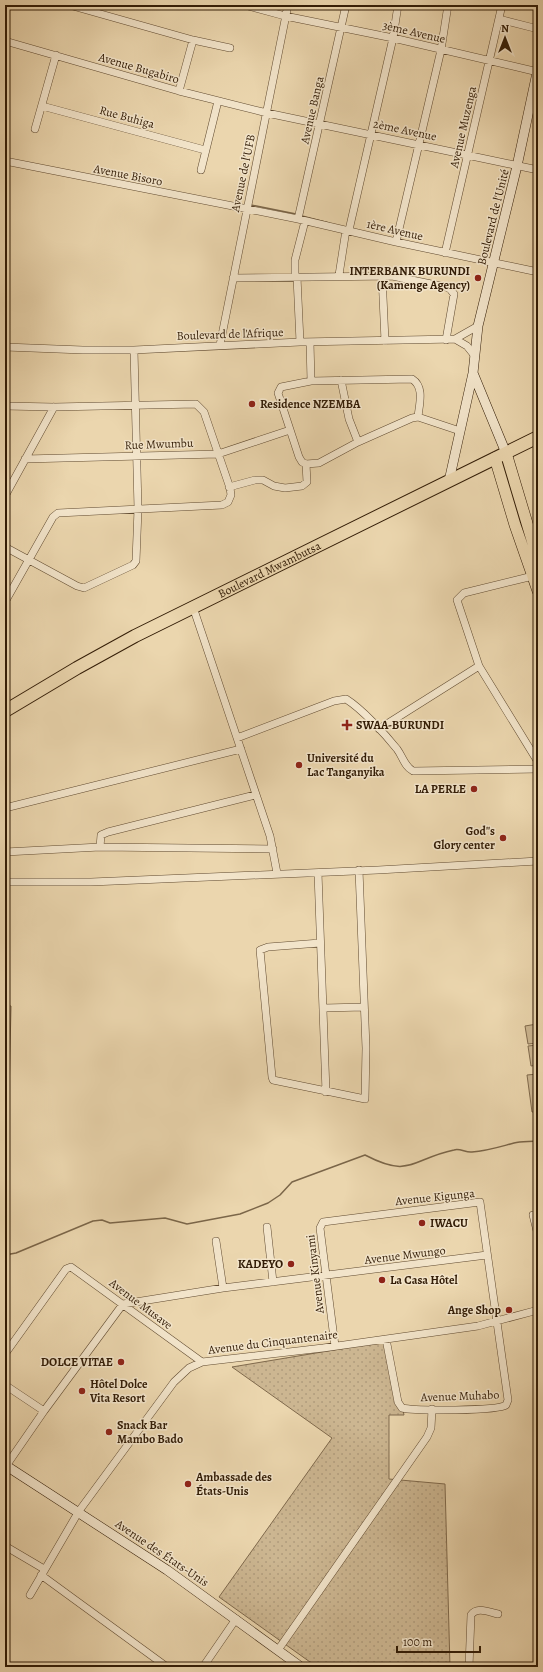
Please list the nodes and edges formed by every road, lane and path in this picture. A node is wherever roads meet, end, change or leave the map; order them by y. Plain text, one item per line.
1 (69, 5) edge
2 (244, 5) edge
3 (288, 5) edge
4 (346, 5) edge
5 (398, 5) edge
6 (448, 5) edge
7 (502, 5) edge
8 (285, 16) junction
9 (499, 19) junction
10 (342, 28) junction
11 (538, 29) edge
12 (393, 38) junction
13 (193, 40) junction
14 (5, 41) edge
15 (230, 48) dead end
16 (442, 50) junction
17 (56, 55) junction
18 (490, 61) junction
19 (538, 71) edge
20 (179, 91) junction
21 (218, 101) junction
22 (42, 106) junction
23 (267, 113) junction
24 (320, 123) junction
25 (35, 129) dead end
26 (371, 134) junction
27 (420, 145) junction
28 (206, 150) junction
29 (468, 155) junction
30 (5, 161) edge
31 (517, 166) junction
32 (201, 170) dead end
33 (538, 170) edge
34 (246, 210) junction
35 (302, 220) junction
36 (347, 230) junction
37 (396, 242) junction
38 (444, 253) junction
39 (494, 262) junction
40 (538, 272) edge
41 (382, 275) junction
42 (339, 276) junction
43 (296, 277) junction
44 (234, 278) junction
45 (478, 326) junction
46 (446, 340) junction
47 (456, 340) junction
48 (385, 341) junction
49 (300, 342) junction
50 (310, 342) junction
51 (220, 345) junction
52 (5, 347) edge
53 (134, 350) junction
54 (475, 356) junction
55 (474, 373) junction
56 (341, 380) junction
57 (311, 381) junction
58 (135, 405) junction
59 (5, 406) edge
60 (54, 407) junction
61 (418, 418) junction
62 (290, 430) junction
63 (460, 431) junction
64 (538, 437) edge
65 (358, 442) junction
66 (218, 454) junction
67 (136, 456) junction
68 (501, 456) junction
69 (25, 459) junction
70 (306, 464) junction
71 (449, 481) junction
72 (230, 487) junction
73 (5, 496) edge
74 (138, 509) junction
75 (5, 547) edge
76 (29, 560) junction
77 (538, 560) edge
78 (533, 576) junction
79 (538, 591) edge
80 (5, 602) edge
81 (193, 608) junction
82 (479, 666) junction
83 (5, 711) edge
84 (379, 729) junction
85 (237, 738) junction
86 (240, 750) junction
87 (538, 762) edge
88 (538, 769) edge
89 (255, 795) junction
90 (5, 808) edge
91 (100, 847) junction
92 (273, 849) junction
93 (5, 852) edge
94 (538, 861) edge
95 (359, 870) junction
96 (318, 873) junction
97 (277, 874) junction
98 (5, 882) edge
99 (320, 943) junction
100 (324, 1008) junction
101 (364, 1008) junction
102 (326, 1092) junction
103 (533, 1215) dead end
104 (321, 1224) joint
105 (267, 1227) dead end
106 (538, 1235) edge
107 (216, 1241) dead end
108 (487, 1255) junction
109 (326, 1276) junction
110 (273, 1282) junction
111 (223, 1288) junction
112 (123, 1304) junction
113 (538, 1310) edge
114 (496, 1322) junction
115 (386, 1339) junction
116 (335, 1346) junction
117 (5, 1354) edge
118 (202, 1362) junction
119 (5, 1385) edge
120 (432, 1409) junction
121 (44, 1411) junction
122 (6, 1465) edge
123 (79, 1511) junction
124 (5, 1546) edge
125 (43, 1572) junction
126 (30, 1595) dead end
127 (498, 1614) dead end
128 (236, 1620) junction
129 (278, 1650) junction
130 (167, 1667) edge
131 (203, 1667) edge
132 (301, 1667) edge
133 (469, 1667) edge

1 - 13 street
2 - 8 street, 3ème Avenue
3 - 8 street, Avenue de l'UFB
4 - 10 street, Avenue Banga
5 - 12 street
6 - 16 street
7 - 9 street, Avenue Muzenga
8 - 10 street, 3ème Avenue
8 - 23 street, Avenue de l'UFB
9 - 11 street
9 - 18 street, Avenue Muzenga
10 - 12 street, 3ème Avenue
10 - 24 street, Avenue Banga
12 - 16 street, 3ème Avenue
12 - 26 street
13 - 15 street
13 - 20 street
14 - 17 street, Avenue Bugabiro
16 - 18 street, 3ème Avenue
16 - 27 street
17 - 20 street, Avenue Bugabiro
17 - 22 street
18 - 19 street, 3ème Avenue
18 - 29 street, Avenue Muzenga
19 - 31 street, Boulevard de l'Unité
20 - 21 street, Avenue Bugabiro
21 - 23 street, Avenue Bugabiro
21 - 28 street
22 - 25 street
22 - 28 street, Rue Buhiga
23 - 24 street, 2ème Avenue
23 - 34 street, Avenue de l'UFB
24 - 26 street, 2ème Avenue
24 - 35 street, Avenue Banga
26 - 27 street, 2ème Avenue
26 - 36 street
27 - 29 street, 2ème Avenue
27 - 37 street
28 - 32 street
29 - 31 street, 2ème Avenue
29 - 38 street, Avenue Muzenga
30 - 34 street, Avenue Bisoro
31 - 33 street, 2ème Avenue
31 - 39 street, Boulevard de l'Unité
34 - 35 street, 1ère Avenue
34 - 44 street, Avenue de l'UFB
35 - 36 street, 1ère Avenue
35 - 43 street, Avenue Banga
36 - 37 street, 1ère Avenue
36 - 42 street
37 - 38 street, 1ère Avenue
38 - 39 street, 1ère Avenue
39 - 40 street, 1ère Avenue
39 - 45 street, Boulevard de l'Unité
41 - 42 street
41 - 46 street
41 - 48 street
42 - 43 street
43 - 44 street
43 - 49 street, Avenue Banga
44 - 51 street, Avenue de l'UFB
45 - 47 street
45 - 54 street, Boulevard de l'Unité
46 - 47 street, Boulevard de l'Afrique
46 - 48 street, Boulevard de l'Afrique
47 - 54 street
48 - 50 street, Boulevard de l'Afrique
49 - 50 street, Boulevard de l'Afrique
49 - 51 street, Boulevard de l'Afrique
50 - 57 street
51 - 53 street, Boulevard de l'Afrique
52 - 53 street, Boulevard de l'Afrique
53 - 58 street
54 - 55 street, Boulevard de l'Unité
55 - 63 street, Boulevard de l'Unité
55 - 68 street, Boulevard de l'Unité
56 - 57 street
56 - 61 street
56 - 65 street
57 - 62 street
58 - 60 street
58 - 66 street
58 - 67 street
59 - 60 street
60 - 69 street
61 - 63 street
61 - 65 street
62 - 66 street, Rue Mwumbu
62 - 70 street
63 - 71 street, Boulevard de l'Unité
64 - 68 highway, Boulevard Mwambutsa
65 - 70 street
66 - 67 street, Rue Mwumbu
66 - 72 street
67 - 69 street, Rue Mwumbu
67 - 74 street
68 - 71 highway, Boulevard Mwambutsa
68 - 77 main road
68 - 78 main road
69 - 73 street
70 - 72 street
71 - 81 highway, Boulevard Mwambutsa
72 - 74 street
74 - 76 street
74 - 76 street
75 - 76 street
76 - 80 street
78 - 79 main road
78 - 82 street
81 - 83 highway, Boulevard Mwambutsa
81 - 85 street
82 - 84 street
82 - 87 street
84 - 85 street
84 - 88 street
85 - 86 street
86 - 89 street
86 - 90 street
89 - 91 street
89 - 92 street
91 - 92 street
91 - 93 street
92 - 97 street
94 - 95 street
95 - 96 street
95 - 101 street
96 - 97 street
96 - 99 street
97 - 98 street
99 - 100 street
99 - 102 street
100 - 101 street
100 - 102 street
101 - 102 street
103 - 106 street
104 - 108 street, Avenue Kigunga
104 - 109 street, Avenue Kinyami
105 - 110 street
107 - 111 street
108 - 109 street, Avenue Mwungo
108 - 114 street, Avenue Kigunga
109 - 110 street, Avenue Mwungo
109 - 116 street, Avenue Kinyami
110 - 111 street, Avenue Mwungo
111 - 112 street, Avenue Mwungo
112 - 117 street, Avenue Musave
112 - 118 street, Avenue Musave
112 - 121 street
113 - 114 street, Avenue du Cinquantenaire
114 - 115 street, Avenue du Cinquantenaire
114 - 120 street, Avenue Muhabo
115 - 116 street, Avenue du Cinquantenaire
115 - 120 street, Avenue Muhabo
116 - 118 street, Avenue du Cinquantenaire
118 - 123 street, Avenue du Cinquantenaire
119 - 121 street
120 - 129 street
121 - 122 street
122 - 123 street, Avenue des États-Unis
123 - 125 street, Avenue du Cinquantenaire
123 - 128 street, Avenue des États-Unis
124 - 125 street
125 - 126 street, Avenue du Cinquantenaire
125 - 130 street
127 - 133 street
128 - 129 street, Avenue des États-Unis
128 - 131 street
129 - 132 street, Avenue des États-Unis

